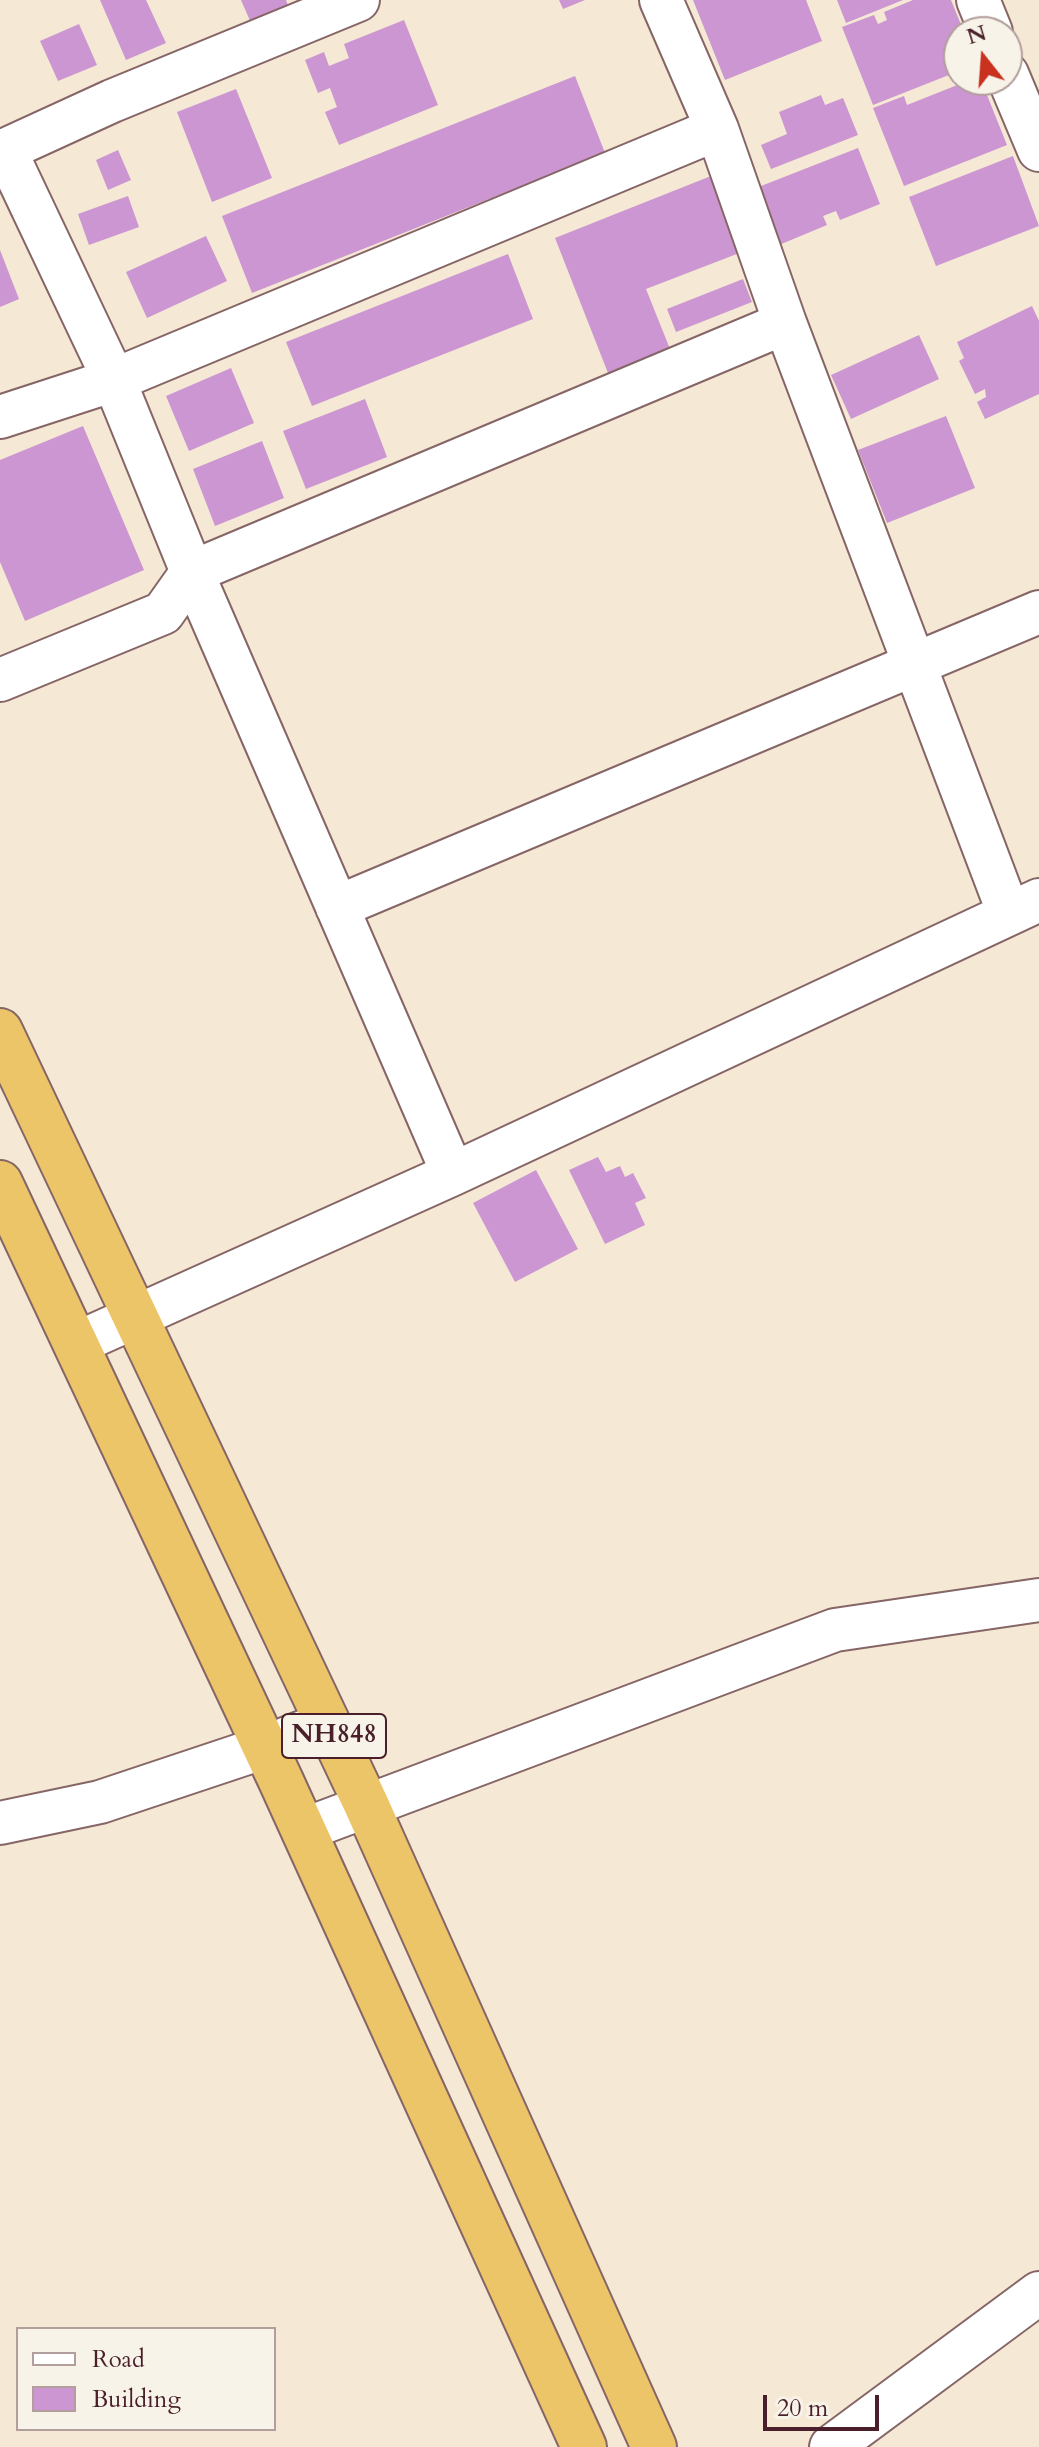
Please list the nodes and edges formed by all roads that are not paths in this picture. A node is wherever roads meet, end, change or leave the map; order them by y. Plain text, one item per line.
1 (358, 0) edge
2 (661, 0) edge
3 (1016, 96) edge
4 (717, 129) junction
5 (1038, 153) edge
6 (785, 323) junction
7 (114, 380) junction
8 (0, 417) edge
9 (192, 572) junction
10 (1039, 612) edge
11 (914, 663) junction
12 (0, 680) edge
13 (337, 907) junction
14 (1024, 907) edge
15 (0, 1031) edge
16 (453, 1174) junction
17 (0, 1183) edge
18 (136, 1315) junction
19 (75, 1344) junction
20 (1039, 1600) edge
21 (328, 1722) junction
22 (265, 1747) junction
23 (366, 1804) junction
24 (0, 1823) edge
25 (303, 1830) junction
26 (471, 2038) junction
27 (410, 2065) junction
28 (1039, 2293) edge
29 (589, 2302) junction
30 (530, 2328) junction
31 (584, 2447) edge
32 (654, 2447) edge
33 (831, 2447) edge

1 - 7 street
2 - 4 street
3 - 5 street
4 - 6 street
4 - 7 street
6 - 9 street
6 - 11 street
7 - 8 street
7 - 9 street
9 - 12 street
9 - 13 street
10 - 11 street
11 - 13 street
11 - 14 street
13 - 16 street
14 - 16 street
15 - 18 highway, NH848
16 - 18 street
17 - 19 highway, NH848
18 - 19 street
18 - 21 highway, NH848
19 - 22 highway, NH848
20 - 23 street
21 - 22 street
21 - 23 highway, NH848
22 - 24 street
22 - 25 highway, NH848
23 - 25 street
23 - 26 highway, NH848
25 - 27 highway, NH848
26 - 27 highway
26 - 29 highway, NH848
27 - 30 highway, NH848
28 - 33 street
29 - 30 highway
29 - 32 highway, NH848
30 - 31 highway, NH848

